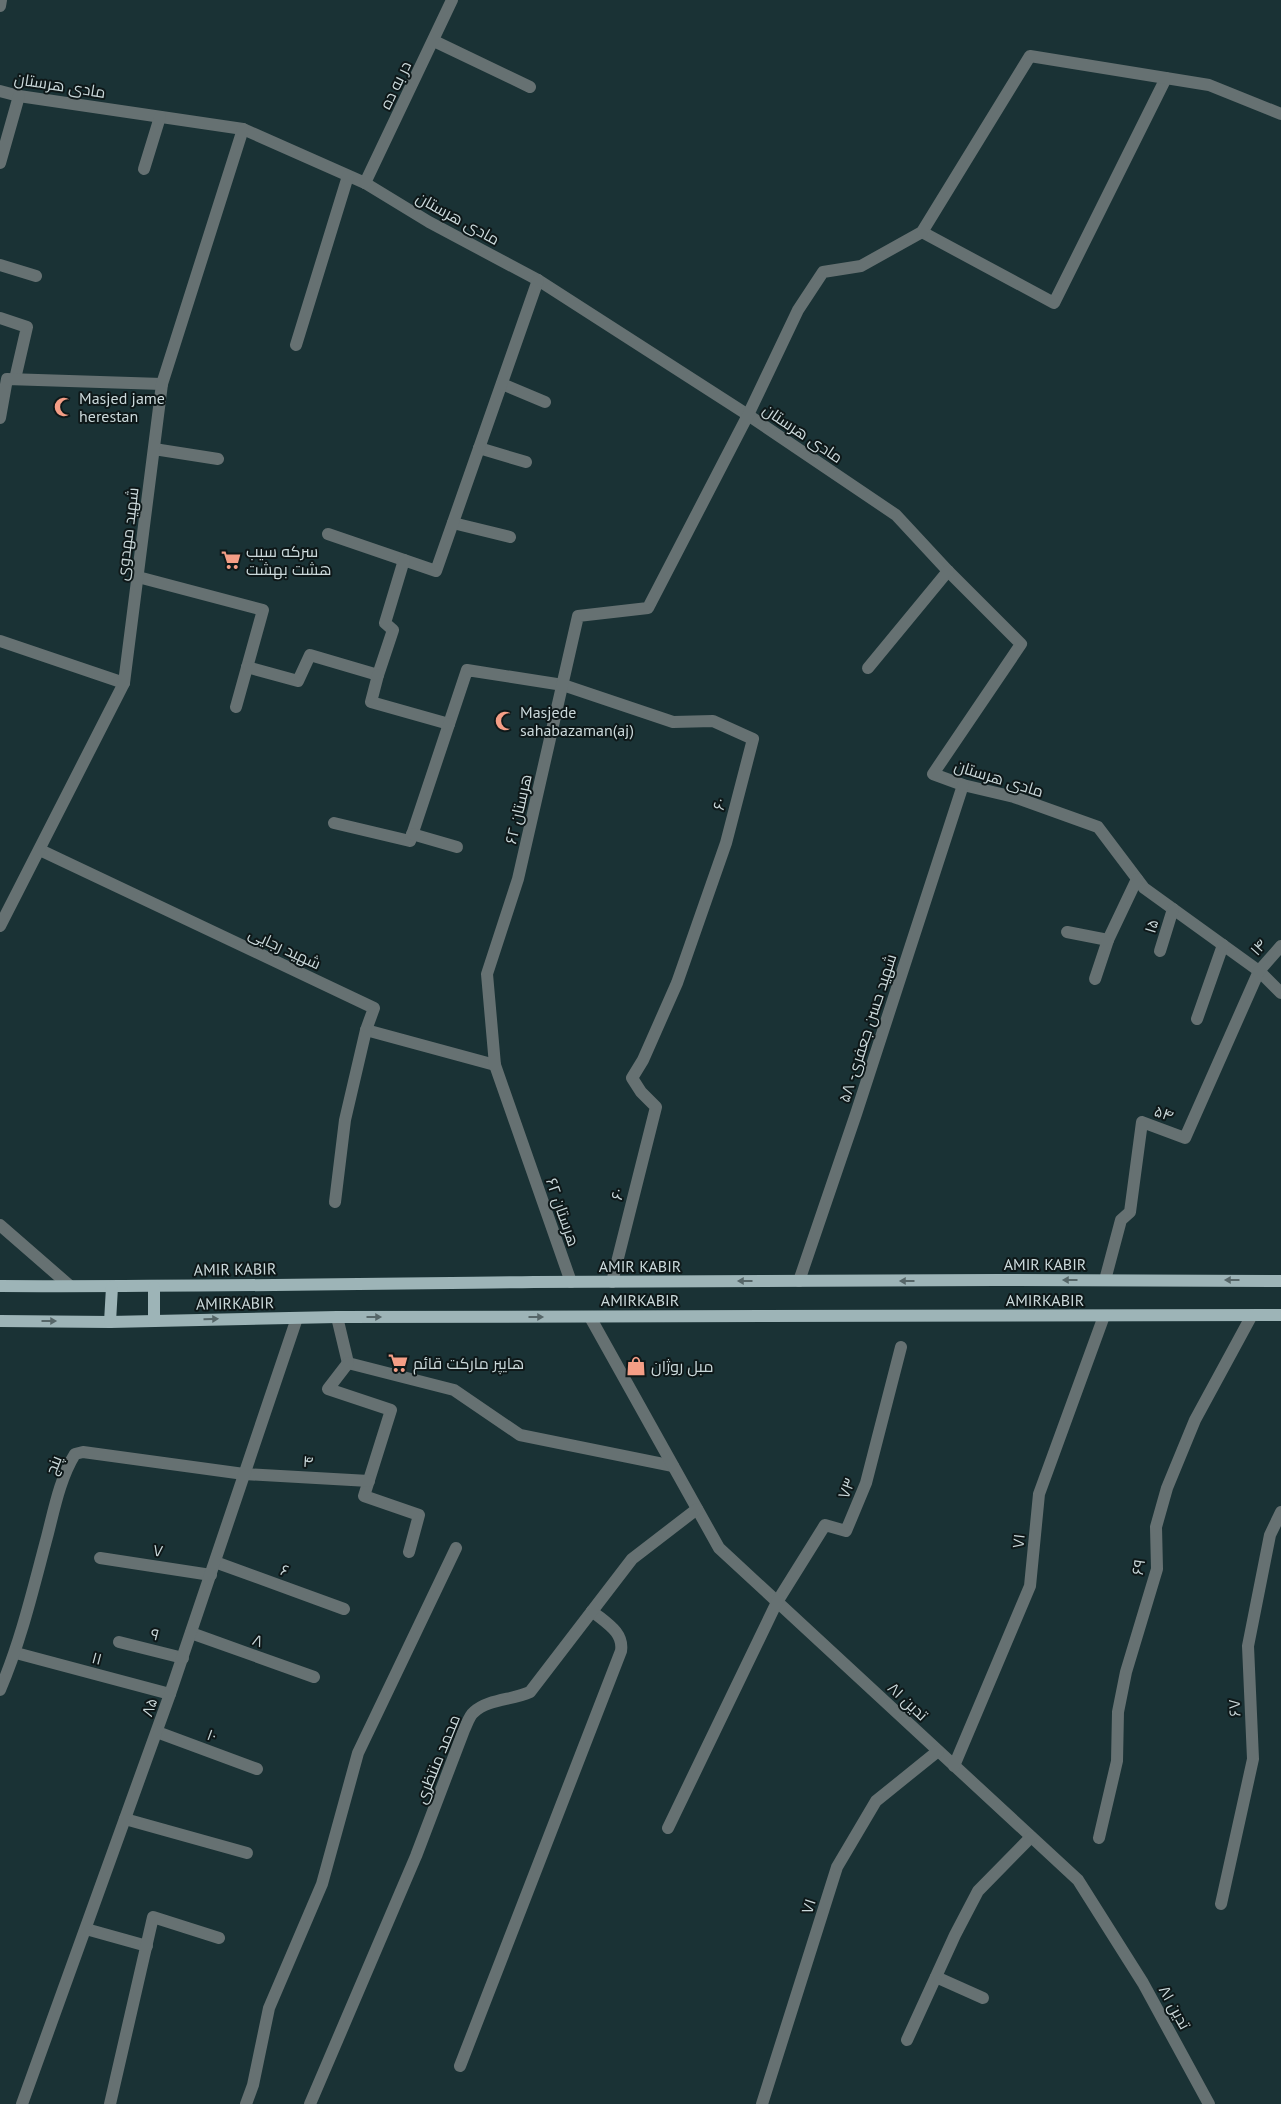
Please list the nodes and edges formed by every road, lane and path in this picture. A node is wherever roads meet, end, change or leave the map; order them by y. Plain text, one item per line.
1 (1, 0) edge
2 (452, 0) edge
3 (0, 6) edge
4 (434, 40) junction
5 (1166, 78) junction
6 (530, 87) dead end
7 (0, 91) edge
8 (19, 96) junction
9 (1281, 114) edge
10 (160, 117) junction
11 (243, 129) junction
12 (0, 163) edge
13 (144, 169) dead end
14 (348, 176) junction
15 (366, 183) junction
16 (922, 232) junction
17 (0, 265) edge
18 (36, 276) dead end
19 (538, 280) junction
20 (0, 318) edge
21 (296, 346) dead end
22 (14, 379) junction
23 (162, 384) junction
24 (502, 384) junction
25 (545, 402) dead end
26 (748, 415) junction
27 (0, 418) edge
28 (479, 448) junction
29 (154, 449) junction
30 (218, 459) dead end
31 (526, 462) dead end
32 (453, 522) junction
33 (328, 534) dead end
34 (510, 537) dead end
35 (404, 560) junction
36 (948, 571) junction
37 (138, 577) junction
38 (0, 641) edge
39 (247, 667) junction
40 (868, 668) dead end
41 (378, 676) junction
42 (124, 683) junction
43 (563, 685) junction
44 (236, 707) dead end
45 (449, 724) junction
46 (963, 785) junction
47 (334, 823) dead end
48 (412, 834) junction
49 (456, 847) dead end
50 (40, 850) junction
51 (1137, 879) junction
52 (1173, 909) junction
53 (0, 926) edge
54 (1067, 932) dead end
55 (1108, 940) junction
56 (1223, 945) junction
57 (1281, 946) edge
58 (1160, 952) dead end
59 (1259, 971) junction
60 (1095, 979) dead end
61 (1281, 993) edge
62 (1197, 1019) dead end
63 (366, 1030) junction
64 (495, 1066) junction
65 (335, 1202) dead end
66 (0, 1225) edge
67 (1105, 1280) junction
68 (799, 1281) junction
69 (1281, 1281) edge
70 (571, 1282) junction
71 (612, 1282) junction
72 (0, 1286) edge
73 (70, 1286) junction
74 (112, 1287) junction
75 (154, 1287) junction
76 (1104, 1316) junction
77 (1252, 1316) junction
78 (1281, 1316) edge
79 (337, 1317) junction
80 (590, 1317) junction
81 (297, 1318) junction
82 (0, 1321) edge
83 (154, 1321) junction
84 (110, 1322) junction
85 (901, 1347) dead end
86 (348, 1363) junction
87 (674, 1466) junction
88 (244, 1474) junction
89 (369, 1481) junction
90 (697, 1509) junction
91 (1281, 1512) edge
92 (456, 1548) dead end
93 (409, 1552) dead end
94 (100, 1558) dead end
95 (215, 1562) junction
96 (210, 1574) junction
97 (777, 1602) junction
98 (344, 1609) dead end
99 (592, 1611) junction
100 (191, 1633) junction
101 (119, 1642) dead end
102 (16, 1654) junction
103 (183, 1658) junction
104 (314, 1677) dead end
105 (0, 1690) edge
106 (170, 1694) junction
107 (157, 1732) junction
108 (938, 1751) junction
109 (954, 1766) junction
110 (257, 1769) dead end
111 (125, 1819) junction
112 (668, 1828) dead end
113 (1031, 1837) junction
114 (1099, 1838) dead end
115 (247, 1852) dead end
116 (1221, 1904) dead end
117 (86, 1928) junction
118 (219, 1938) dead end
119 (146, 1946) junction
120 (936, 1977) junction
121 (984, 1998) dead end
122 (907, 2040) dead end
123 (460, 2066) dead end
124 (22, 2104) edge
125 (110, 2104) edge
126 (246, 2104) edge
127 (310, 2104) edge
128 (762, 2104) edge
129 (1209, 2104) edge

1 - 3 street
2 - 4 street, در به ده
4 - 6 street
4 - 15 street, در به ده
5 - 9 street
5 - 16 street
5 - 16 street
7 - 8 street, مادی هرستان
8 - 10 street, مادی هرستان
8 - 12 street
10 - 11 street, مادی هرستان
10 - 13 street
11 - 14 street, مادی هرستان
11 - 23 street, شهید مهدوی
14 - 15 street, مادی هرستان
14 - 21 street
15 - 19 street, مادی هرستان
16 - 26 street
17 - 18 street
19 - 24 street
19 - 26 street, مادی هرستان
20 - 22 street
22 - 23 street
22 - 27 street
23 - 29 street, شهید مهدوی
24 - 25 street
24 - 28 street
26 - 36 street, مادی هرستان
26 - 43 street, هرستان ۶۲
28 - 31 street
28 - 32 street
29 - 30 street
29 - 37 street, شهید مهدوی
32 - 34 street
32 - 35 street
33 - 35 street
35 - 41 street
36 - 40 street
36 - 46 street, مادی هرستان
37 - 39 street
37 - 42 street, شهید مهدوی
38 - 42 street
39 - 41 street
39 - 44 street
41 - 45 street
42 - 50 street, شهید مهدوی
43 - 45 street, ۶۰
43 - 64 street, هرستان ۶۲
43 - 71 street, ۶۰
45 - 48 street
46 - 51 street, مادی هرستان
46 - 68 street, شهید حسن جعفری- ۵۸
47 - 48 street
48 - 49 street
50 - 53 street, شهید مهدوی
50 - 63 street, شهید رجایی
51 - 52 street, مادی هرستان
51 - 55 street
52 - 56 street, مادی هرستان
52 - 58 street, ۱۵
54 - 55 street
55 - 60 street
56 - 59 street, مادی هرستان
56 - 62 street
57 - 59 street, ۱۴
59 - 61 street, مادی هرستان
59 - 67 street, ۵۴
63 - 64 street
63 - 65 street
64 - 70 street, هرستان ۶۲
66 - 73 street
67 -> 68 main road, AMIR KABIR
69 -> 67 main road, AMIR KABIR
68 -> 71 main road, AMIR KABIR
70 - 71 main road, AMIR KABIR
70 - 75 main road, AMIR KABIR
72 - 73 main road, AMIR KABIR
73 - 74 main road, AMIR KABIR
74 - 75 main road, AMIR KABIR
74 - 84 main road
75 - 83 main road
76 - 77 main road, AMIRKABIR
76 - 80 main road, AMIRKABIR
76 - 109 street, ۷۱
77 - 78 main road, AMIRKABIR
77 - 114 street, ۶۹
79 -> 80 main road, AMIRKABIR
79 - 81 main road, AMIRKABIR
79 - 86 street
80 - 87 street, تدین ۸۱
83 -> 81 main road, AMIRKABIR
81 - 88 street, ۸۵
82 -> 84 main road, AMIRKABIR
83 - 84 main road, AMIRKABIR
85 - 97 street, ۷۳
86 - 87 street
86 - 89 street
87 - 90 street, تدین ۸۱
88 - 89 street, ۴
88 - 95 street, ۸۵
88 - 102 street, پنج
89 - 93 street
90 - 97 street, تدین ۸۱
90 - 99 street, محمد منتظری
91 - 116 street, ۶۷
92 - 126 street
94 - 96 street, ۷
95 - 96 street, ۸۵
95 - 98 street, ۶
96 - 100 street, ۸۵
97 - 108 street, تدین ۸۱
97 - 112 street
99 - 123 street
99 - 127 street, محمد منتظری
100 - 103 street, ۸۵
100 - 104 street, ۸
101 - 103 street, ۹
102 - 105 street
102 - 106 street, ۱۱
103 - 106 street, ۸۵
106 - 107 street, ۸۵
107 - 110 street, ۱۰
107 - 111 street, ۸۵
108 - 109 street, تدین ۸۱
108 - 128 street, ۷۱
109 - 113 street, تدین ۸۱
111 - 115 street
111 - 117 street, ۸۵
113 - 120 street
113 - 129 street, تدین ۸۱
117 - 119 street
117 - 124 street, ۸۵
118 - 119 street
119 - 125 street
120 - 121 street
120 - 122 street

